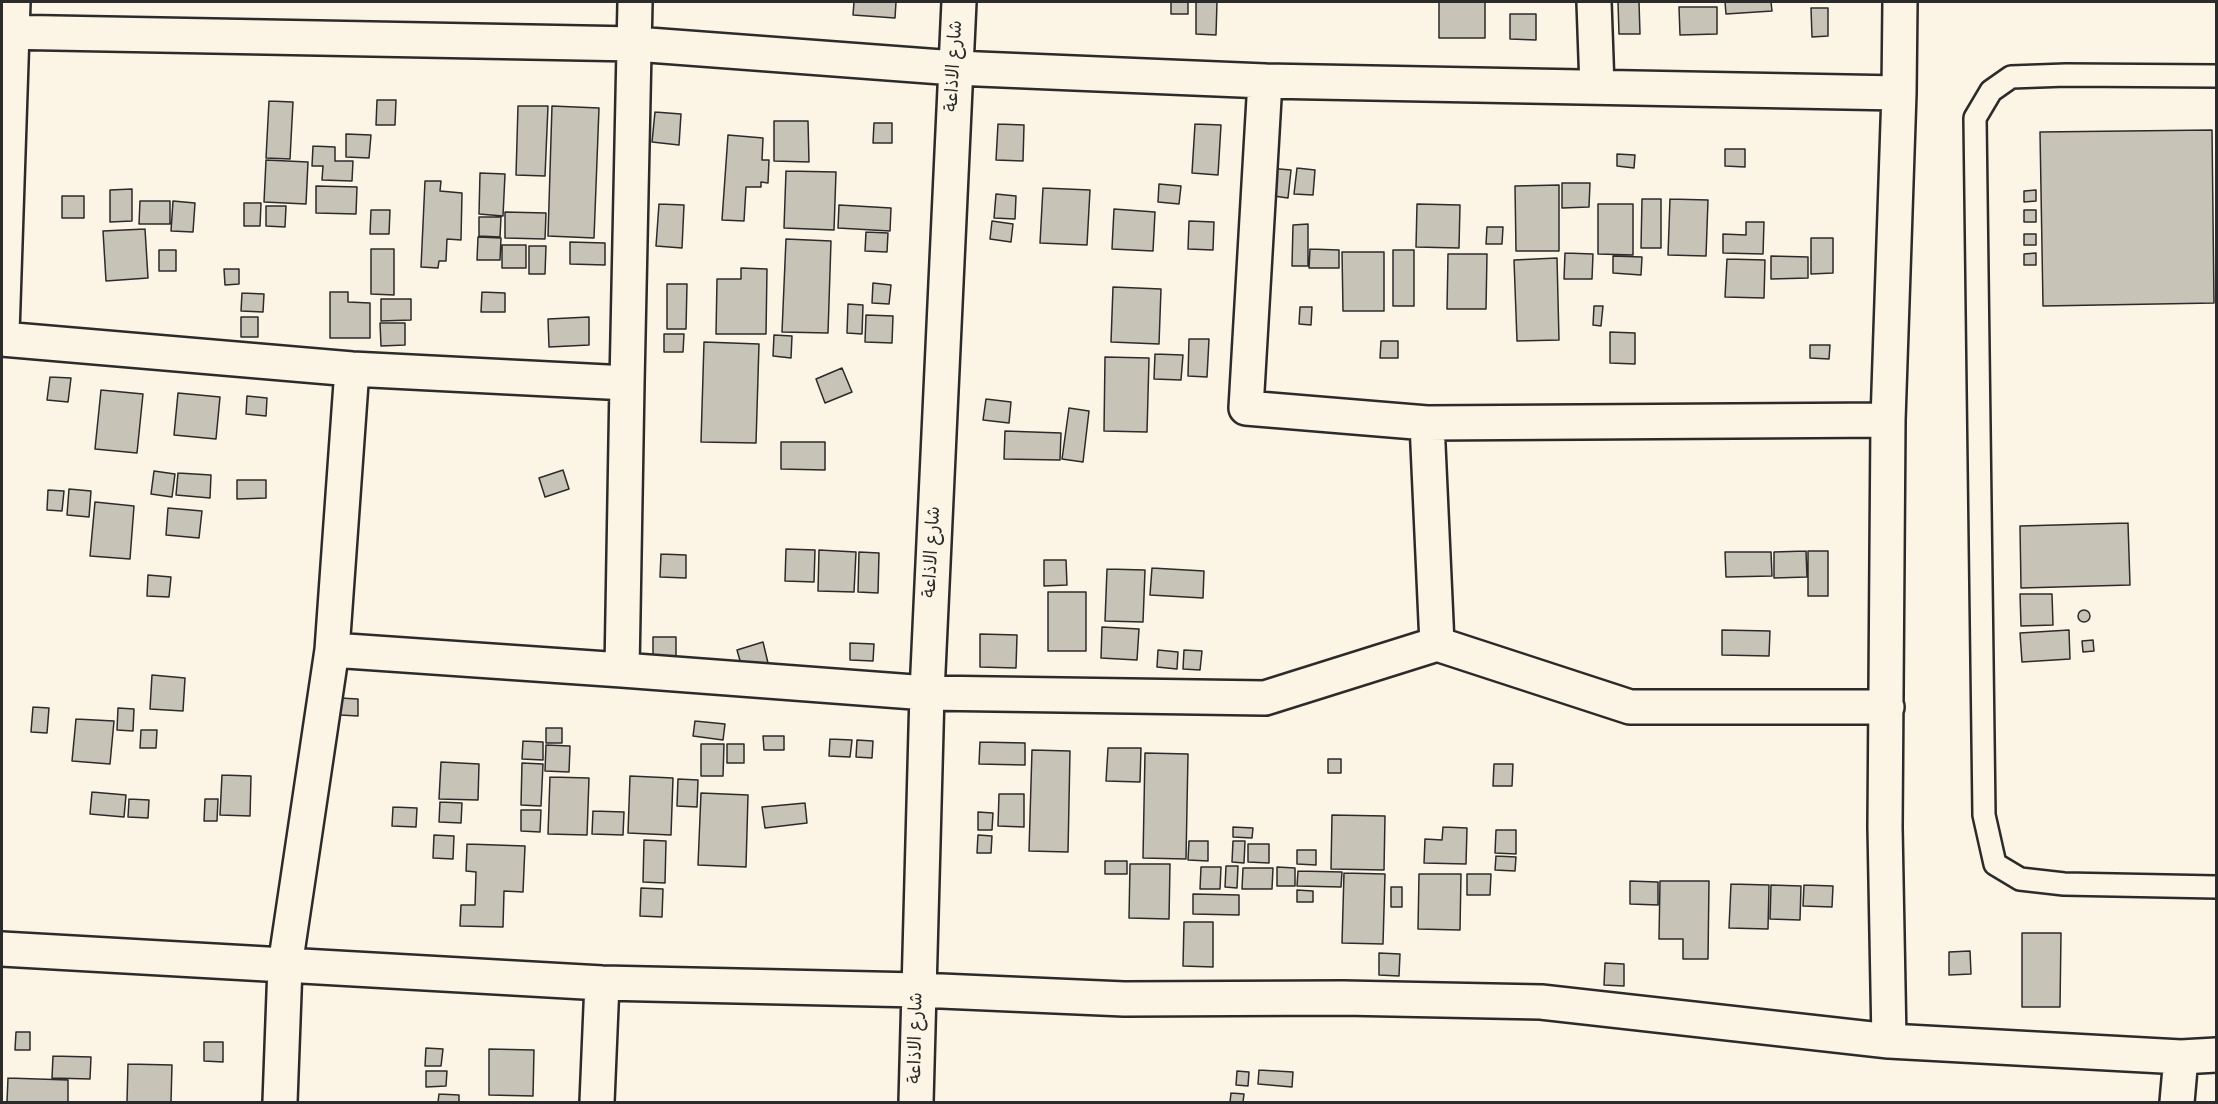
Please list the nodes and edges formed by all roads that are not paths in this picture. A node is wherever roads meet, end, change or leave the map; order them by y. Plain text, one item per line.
1 (635, 2) edge
2 (959, 2) edge
3 (1593, 2) edge
4 (1900, 2) edge
5 (9, 22) edge
6 (635, 44) junction
7 (955, 68) junction
8 (2217, 76) edge
9 (1265, 81) junction
10 (1597, 87) junction
11 (1899, 93) junction
12 (2, 333) edge
13 (2, 339) edge
14 (352, 369) junction
15 (627, 383) junction
16 (1888, 420) junction
17 (1427, 423) junction
18 (1437, 644) junction
19 (332, 650) junction
20 (621, 670) junction
21 (927, 693) junction
22 (1887, 707) junction
23 (2217, 887) edge
24 (2, 949) edge
25 (285, 966) junction
26 (602, 983) junction
27 (918, 990) junction
28 (1889, 1041) junction
29 (2217, 1055) edge
30 (2181, 1057) junction
31 (280, 1102) edge
32 (597, 1102) edge
33 (916, 1102) edge
34 (2177, 1102) edge

1 - 6 street
2 - 7 street, شارع الاذاعة
3 - 10 street
4 - 11 street
5 - 6 street
5 - 12 street
6 - 7 street
6 - 15 street
7 - 9 street
7 - 21 street, شارع الاذاعة
8 - 23 lane
9 - 10 street
9 - 17 street
10 - 11 street
11 - 16 street
13 - 14 street
14 - 15 street
14 - 19 street
15 - 20 street
16 - 17 street
16 - 22 street
17 - 18 street
18 - 21 street
18 - 22 street
19 - 20 street
19 - 25 street
20 - 21 street
21 - 27 street, شارع الاذاعة
22 - 28 street
24 - 25 street
25 - 26 street
25 - 31 street
26 - 27 street
26 - 32 street
27 - 28 street
27 - 33 street, شارع الاذاعة
28 - 30 street
29 - 30 street
30 - 34 street

